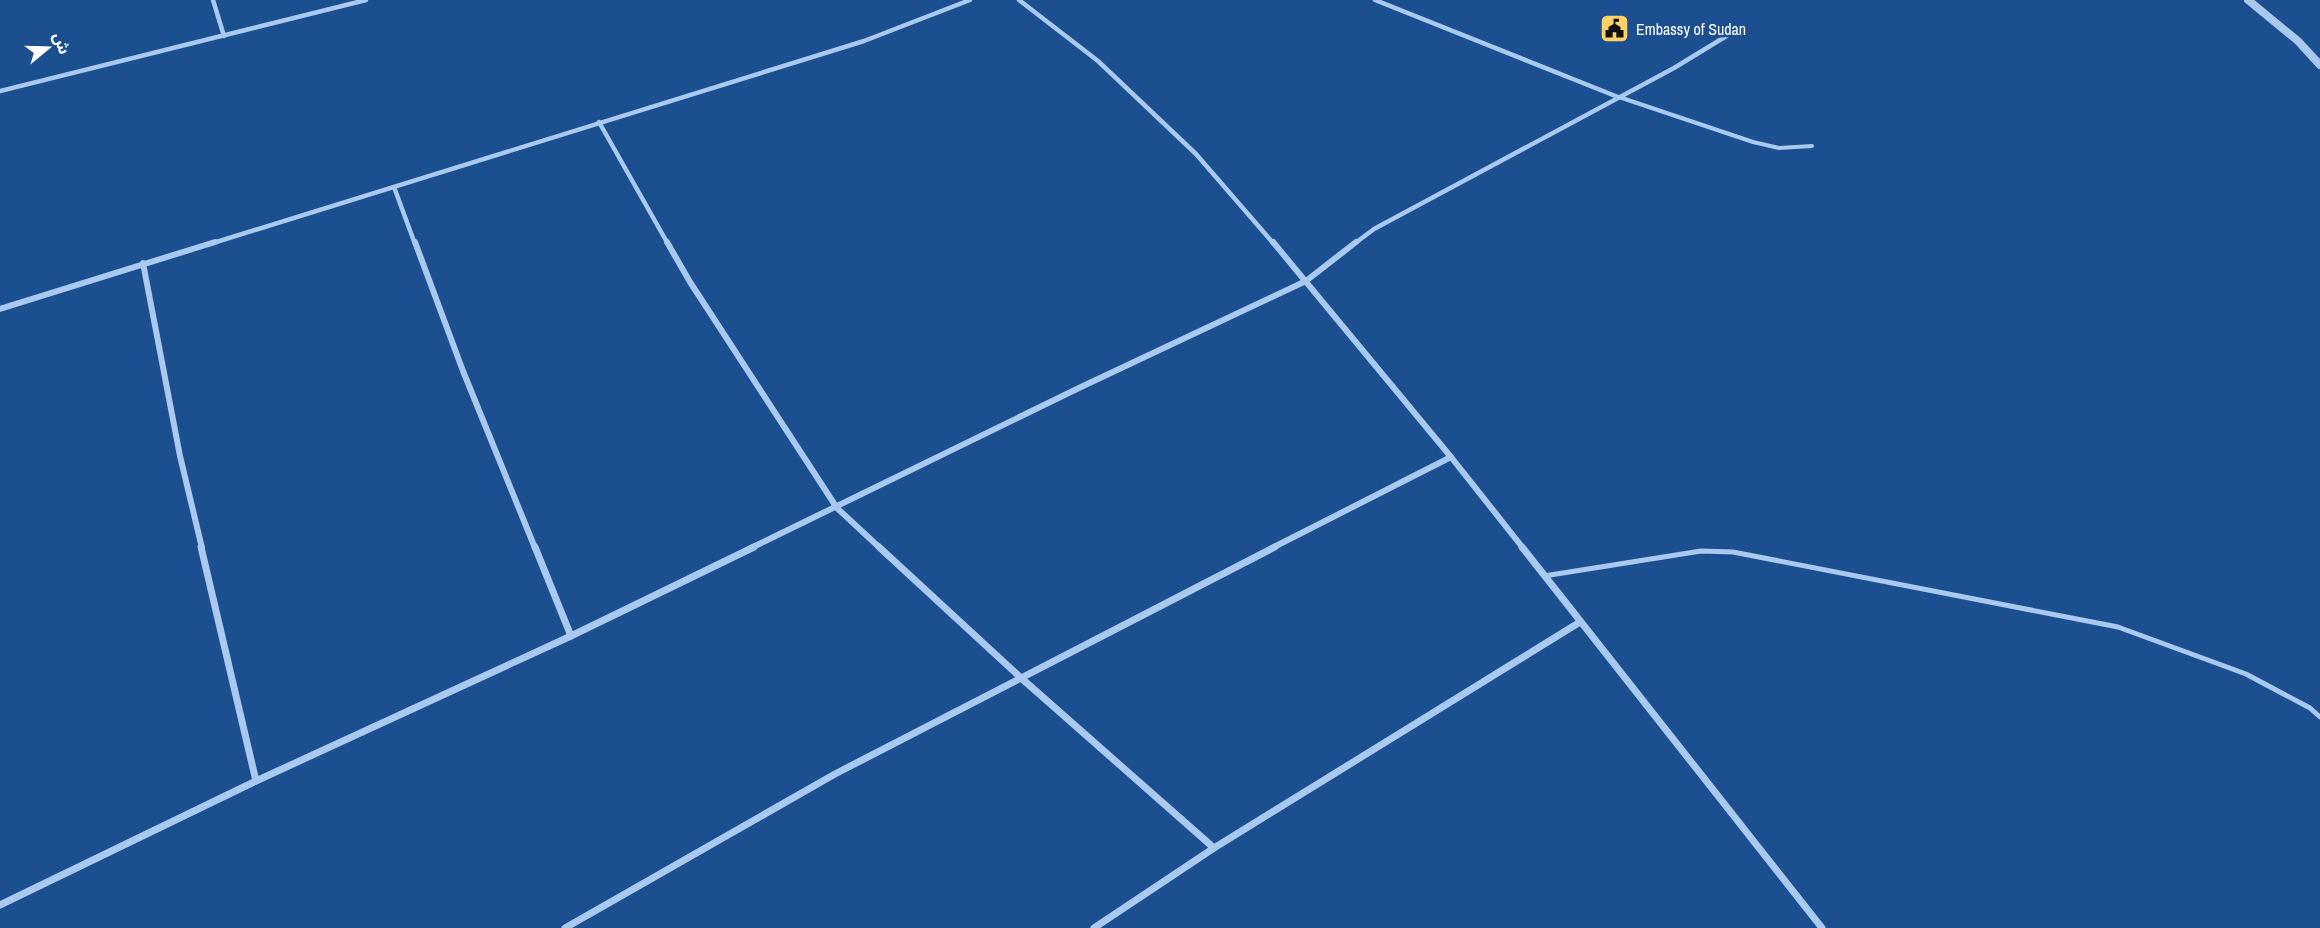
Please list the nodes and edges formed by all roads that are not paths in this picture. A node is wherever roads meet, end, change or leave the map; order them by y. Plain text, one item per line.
1 (213, 0) edge
2 (366, 0) edge
3 (970, 0) edge
4 (1019, 0) edge
5 (1375, 0) edge
6 (2248, 0) edge
7 (1733, 32) dead end
8 (224, 36) junction
9 (2320, 65) edge
10 (0, 92) edge
11 (1618, 97) junction
12 (599, 122) junction
13 (1812, 146) dead end
14 (394, 187) junction
15 (143, 263) junction
16 (1306, 281) junction
17 (0, 309) edge
18 (1451, 457) junction
19 (837, 508) junction
20 (1544, 576) junction
21 (1580, 622) junction
22 (571, 636) junction
23 (1020, 677) junction
24 (2320, 717) edge
25 (256, 781) junction
26 (1214, 849) junction
27 (0, 905) edge
28 (565, 928) edge
29 (1094, 928) edge
30 (1822, 928) edge

1 - 8 street
2 - 8 street
3 - 12 street
4 - 16 street
5 - 11 street
6 - 9 street
7 - 11 street
8 - 10 street
11 - 13 lane
11 - 16 street
12 - 14 street
12 - 19 street
14 - 15 street
14 - 22 street
15 - 17 street
15 - 25 street
16 - 18 street
16 - 19 street
18 - 20 street
18 - 23 street
19 - 22 street
19 - 23 street
20 - 21 street
20 - 24 lane
21 - 26 street
21 - 30 street
22 - 25 street
23 - 26 street
23 - 28 street
25 - 27 street
26 - 29 street

